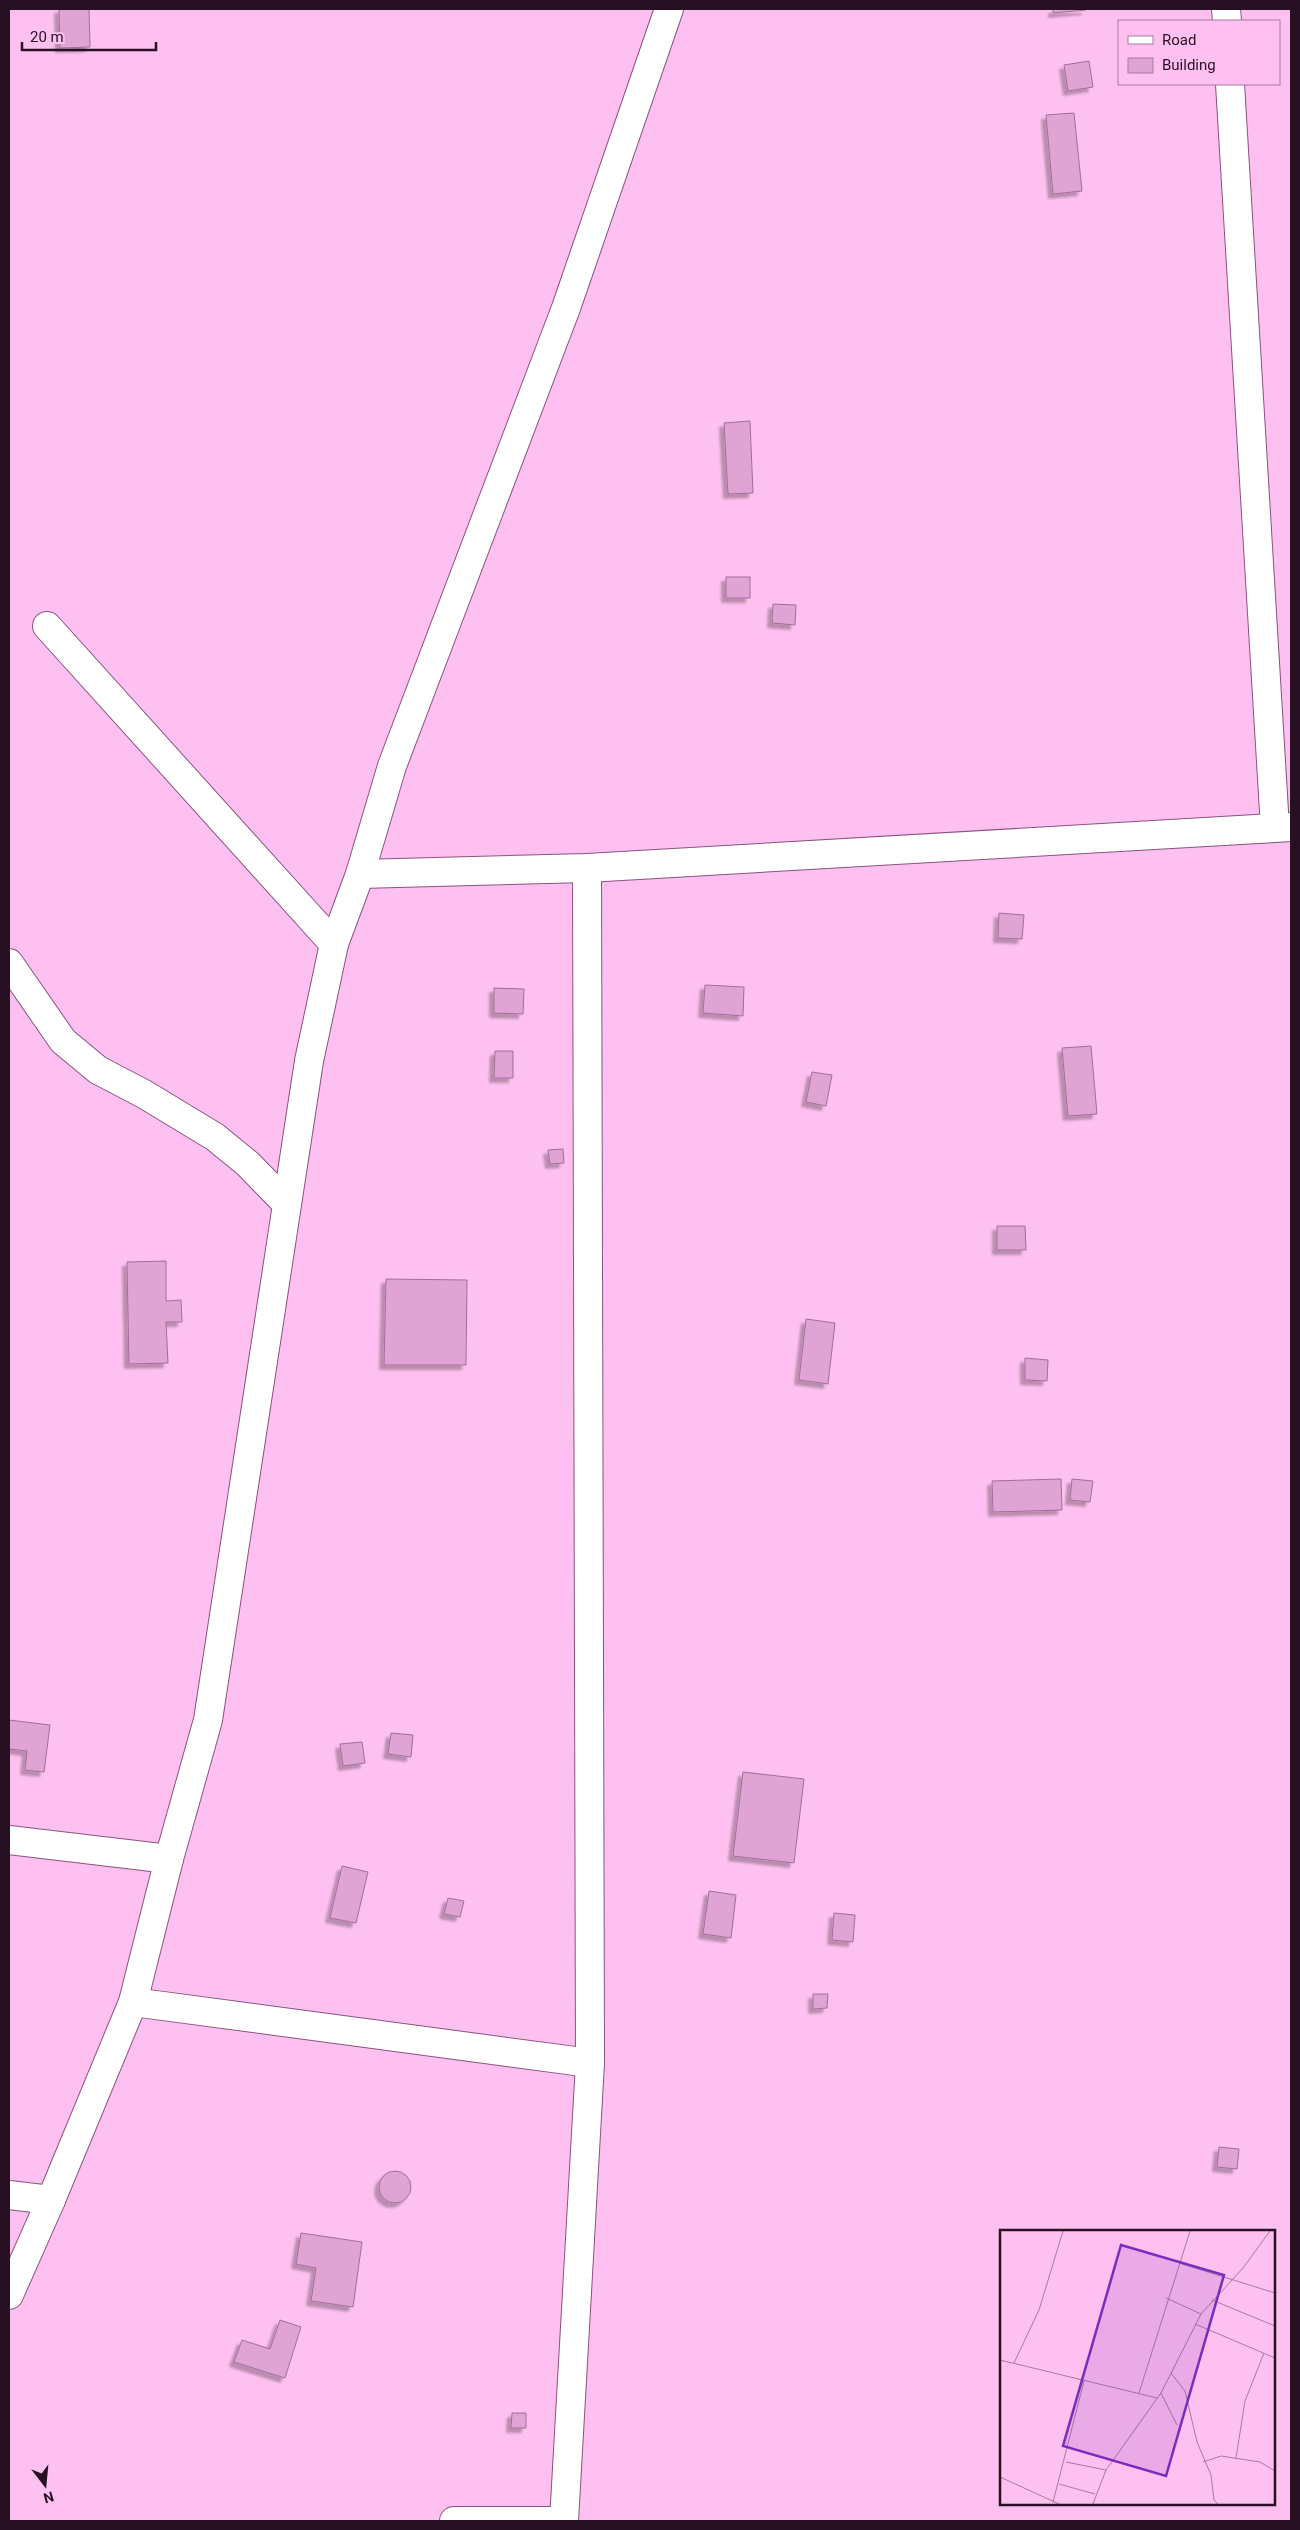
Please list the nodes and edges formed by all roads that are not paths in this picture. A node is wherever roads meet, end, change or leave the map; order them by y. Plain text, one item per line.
1 (669, 9) edge
2 (1230, 85) edge
3 (47, 626) dead end
4 (1283, 827) edge
5 (588, 868) junction
6 (360, 874) junction
7 (334, 944) junction
8 (9, 963) edge
9 (286, 1203) junction
10 (9, 1840) edge
11 (169, 1859) junction
12 (132, 2002) junction
13 (590, 2064) junction
14 (9, 2195) edge
15 (51, 2200) junction
16 (9, 2295) edge
17 (454, 2521) edge
18 (564, 2521) edge

1 - 6 street
2 - 4 street
3 - 7 street
4 - 5 street
5 - 6 street
5 - 13 street
6 - 7 street
7 - 9 street
8 - 9 street
9 - 11 street
10 - 11 street
11 - 12 street
12 - 13 street
12 - 15 street
13 - 18 street
14 - 15 street
15 - 16 street
17 - 18 street

